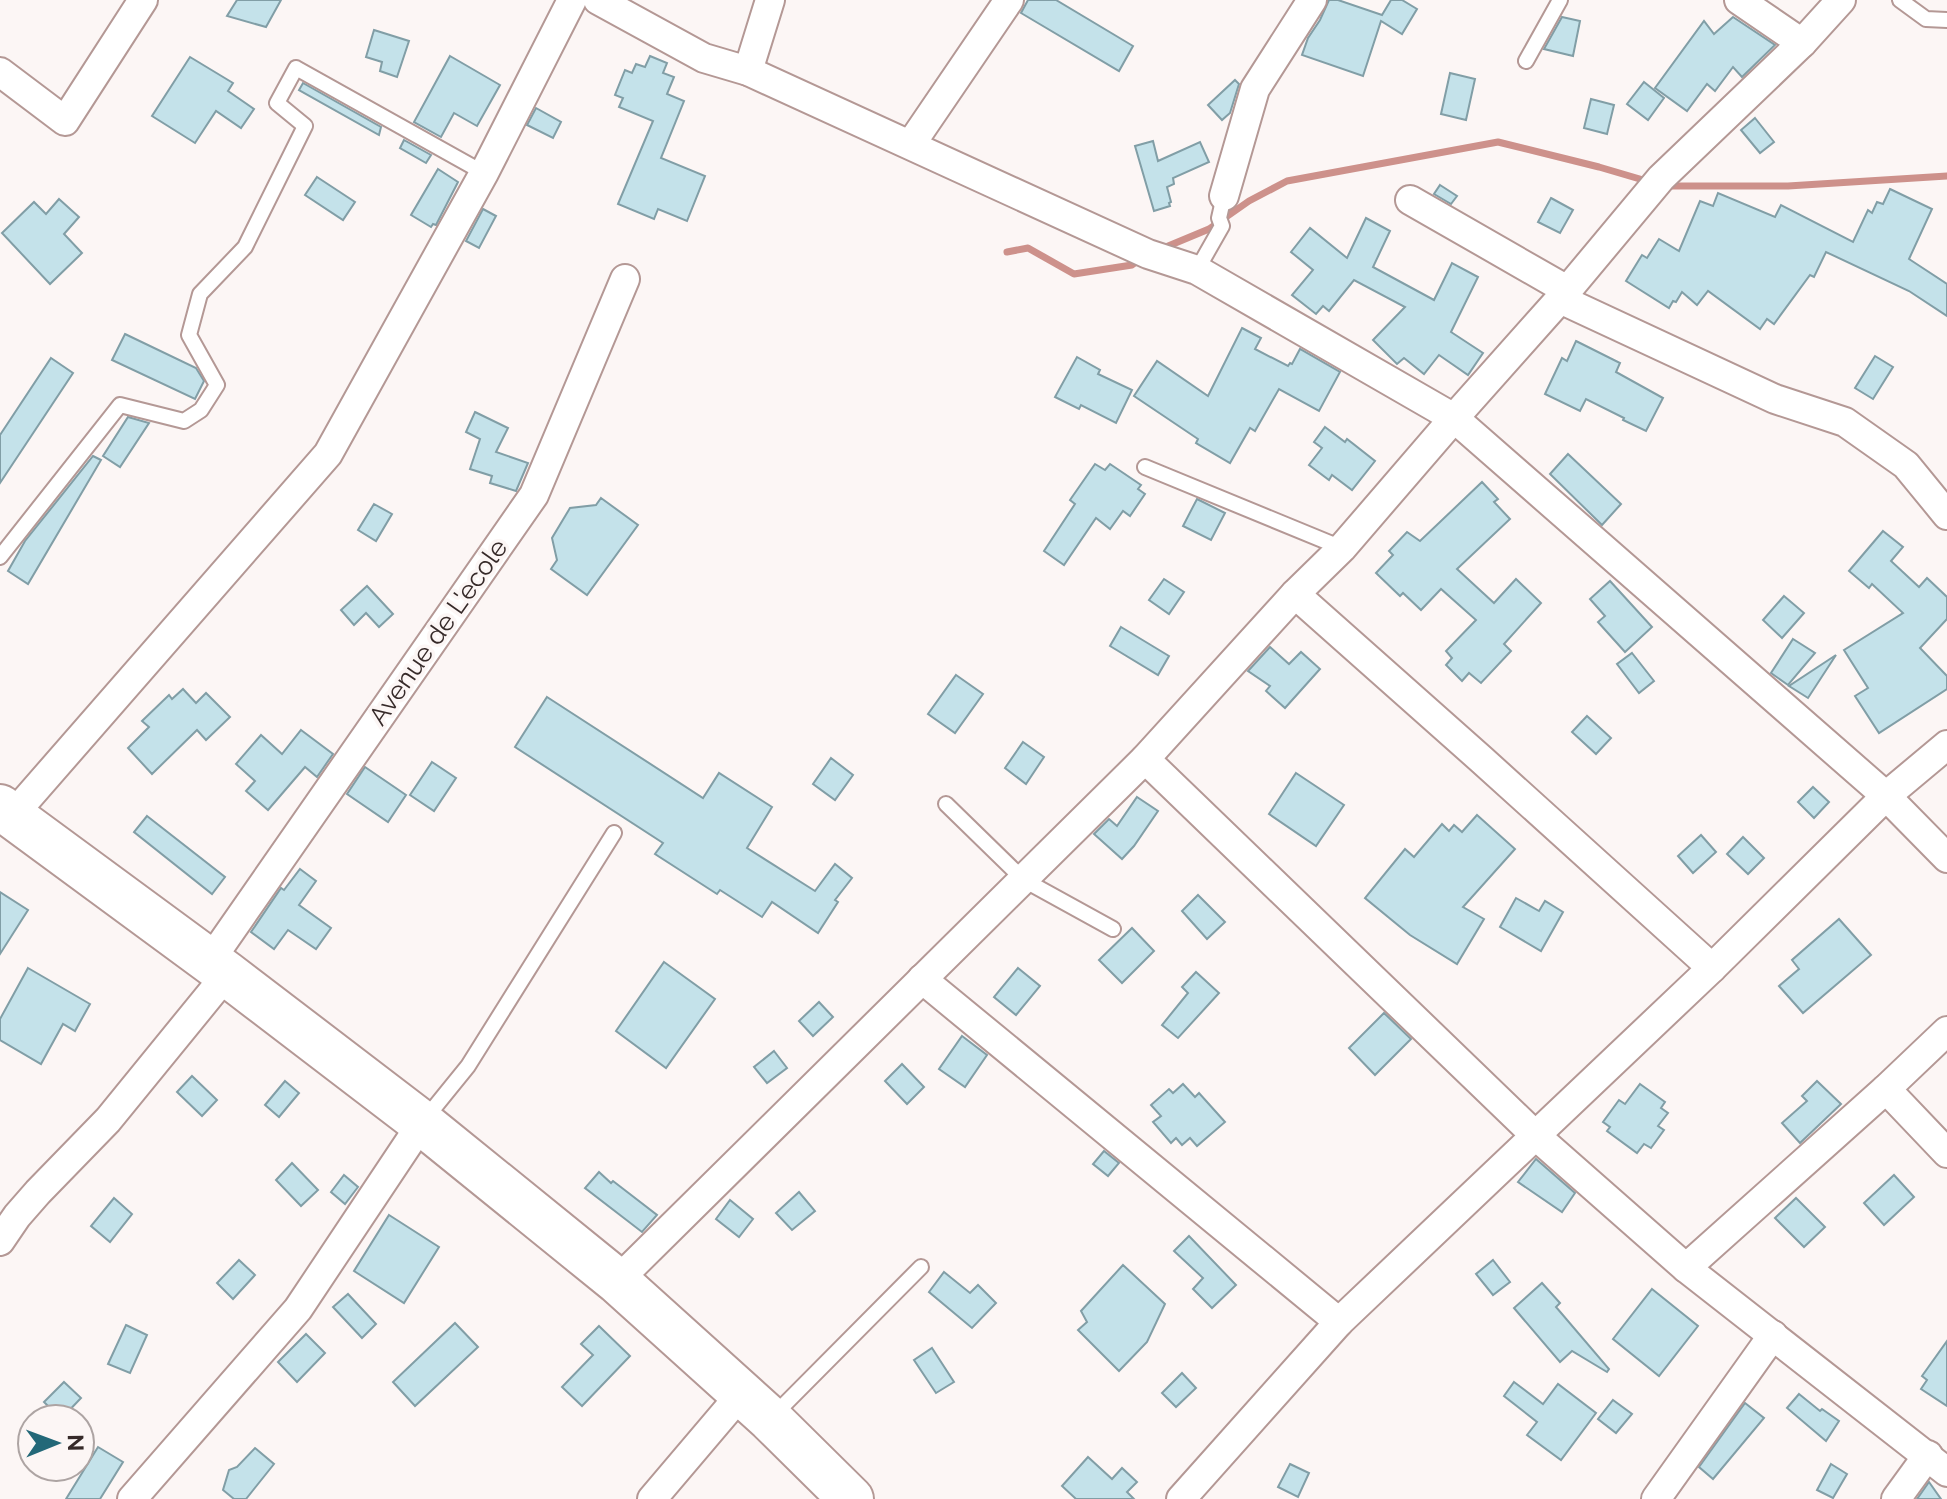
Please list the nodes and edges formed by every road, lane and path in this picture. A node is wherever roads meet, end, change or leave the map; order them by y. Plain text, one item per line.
1 (143, 0) edge
2 (572, 0) edge
3 (598, 0) edge
4 (770, 0) edge
5 (1009, 0) edge
6 (1312, 0) edge
7 (1560, 0) edge
8 (1739, 0) edge
9 (1841, 0) edge
10 (1900, 0) edge
11 (1947, 20) edge
12 (1802, 43) junction
13 (1526, 61) dead end
14 (748, 71) junction
15 (0, 72) edge
16 (911, 144) junction
17 (484, 173) junction
18 (1410, 200) dead end
19 (1222, 213) joint
20 (1197, 270) junction
21 (625, 279) dead end
22 (1564, 294) junction
23 (1454, 418) junction
24 (1145, 467) dead end
25 (1947, 515) edge
26 (1342, 548) junction
27 (0, 557) edge
28 (1295, 594) junction
29 (1947, 745) edge
30 (1145, 759) junction
31 (1886, 796) junction
32 (946, 804) dead end
33 (6, 812) edge
34 (614, 833) dead end
35 (1947, 858) edge
36 (1024, 880) junction
37 (1113, 929) dead end
38 (218, 968) junction
39 (1712, 968) junction
40 (922, 979) junction
41 (1947, 1031) edge
42 (1886, 1089) junction
43 (422, 1123) junction
44 (1536, 1136) junction
45 (1947, 1153) edge
46 (0, 1241) edge
47 (921, 1267) dead end
48 (1686, 1268) junction
49 (617, 1281) junction
50 (1339, 1322) junction
51 (1773, 1335) junction
52 (756, 1406) junction
53 (1937, 1464) edge
54 (132, 1499) edge
55 (652, 1499) edge
56 (851, 1499) edge
57 (1181, 1499) edge
58 (1656, 1499) edge
59 (1896, 1499) edge

1 - 15 street
2 - 17 street
3 - 14 street
4 - 14 street
5 - 16 street
6 - 19 street
7 - 13 lane
8 - 12 street
9 - 12 street
10 - 11 lane
12 - 22 street
14 - 16 street
16 - 20 street
17 - 27 lane
17 - 33 street
18 - 22 street
19 - 20 lane
20 - 23 street
21 - 38 street, Avenue de L'ecole
22 - 23 street
22 - 25 street
23 - 26 street
23 - 31 street
24 - 26 lane
26 - 28 street
28 - 30 street
28 - 39 street
29 - 31 street
30 - 36 street
30 - 44 street
31 - 35 street
31 - 39 street
32 - 36 lane
33 - 38 highway
34 - 43 lane
36 - 37 lane
36 - 40 street
38 - 43 highway
38 - 46 street, Avenue de L'ecole
39 - 44 street
40 - 49 street
40 - 50 street
41 - 42 street
42 - 45 street
42 - 48 street
43 - 49 highway
43 - 54 street
44 - 48 street
44 - 50 street
47 - 52 lane
48 - 51 street
49 - 52 highway
50 - 57 street
51 - 53 street
51 - 58 street
52 - 55 street
52 - 56 highway
53 - 59 street

